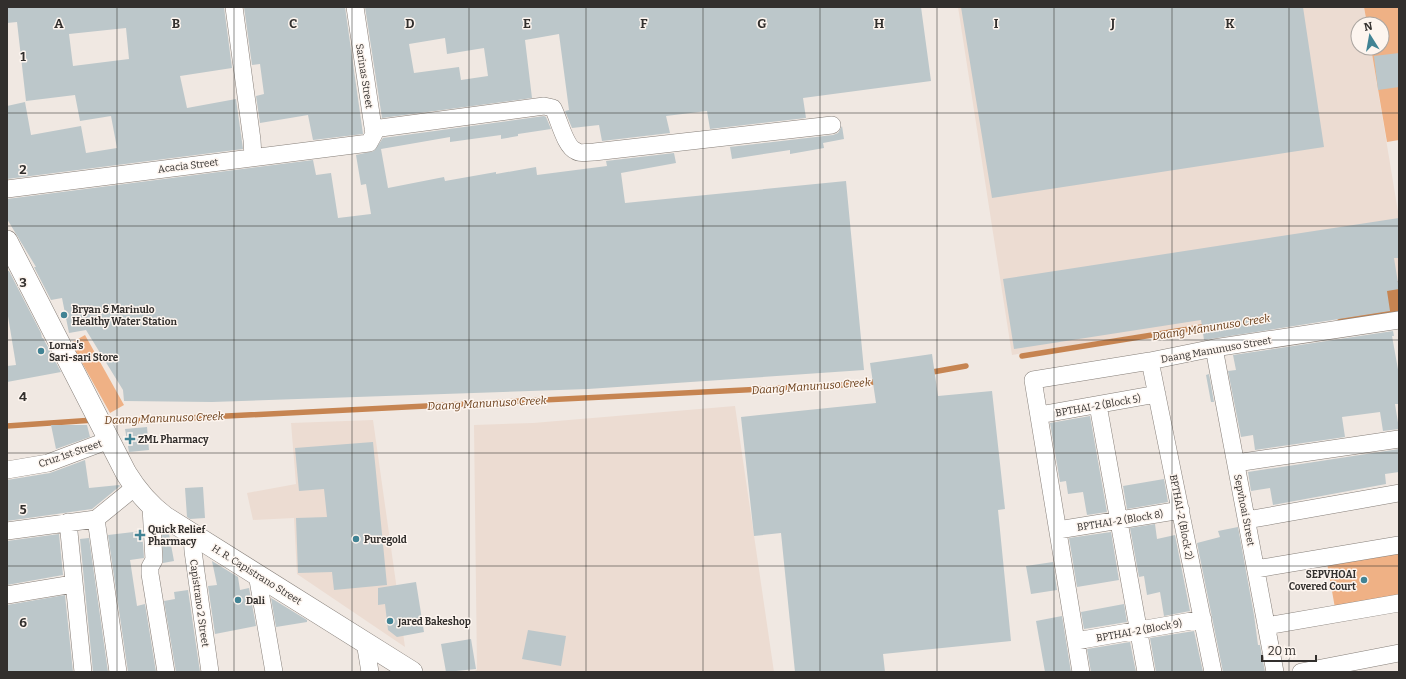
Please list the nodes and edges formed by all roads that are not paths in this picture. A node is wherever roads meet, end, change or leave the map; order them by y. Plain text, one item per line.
1 (234, 7) edge
2 (355, 7) edge
3 (832, 125) dead end
4 (371, 136) junction
5 (253, 157) junction
6 (7, 189) edge
7 (7, 241) edge
8 (1399, 320) edge
9 (1214, 348) junction
10 (1150, 361) junction
11 (1157, 394) junction
12 (1098, 405) junction
13 (1039, 415) junction
14 (102, 427) junction
15 (1399, 439) edge
16 (1236, 463) junction
17 (7, 470) edge
18 (134, 488) junction
19 (1399, 493) edge
20 (151, 507) junction
21 (1181, 510) junction
22 (96, 519) junction
23 (1119, 520) junction
24 (1246, 520) junction
25 (68, 522) junction
26 (1058, 530) junction
27 (7, 531) edge
28 (192, 534) junction
29 (1399, 545) edge
30 (1256, 569) junction
31 (257, 574) junction
32 (72, 584) junction
33 (7, 595) edge
34 (1399, 603) edge
35 (1202, 619) junction
36 (1266, 626) junction
37 (1139, 631) junction
38 (1076, 641) junction
39 (365, 642) junction
40 (1399, 653) edge
41 (83, 672) edge
42 (118, 672) edge
43 (166, 672) edge
44 (210, 672) edge
45 (274, 672) edge
46 (370, 672) edge
47 (412, 672) edge
48 (1081, 672) edge
49 (1146, 672) edge
50 (1213, 672) edge
51 (1275, 672) edge
52 (1301, 672) edge

1 - 5 street
2 - 4 street, Sarinas Street
3 - 4 street, Acacia Street
4 - 5 street, Acacia Street
5 - 6 street, Acacia Street
7 - 14 street, H. R. Capistrano Street
8 - 9 street, Daang Manunuso Street
9 - 10 street, Daang Manunuso Street
9 - 16 street, Sepvhoai Street
10 - 11 street, BPTHAI-2 (Block 2)
10 - 13 street, Daang Manunuso Street
11 - 12 street, BPTHAI-2 (Block 5)
11 - 21 street, BPTHAI-2 (Block 2)
12 - 13 street, BPTHAI-2 (Block 5)
12 - 23 street
13 - 26 street
14 - 17 street, Cruz 1st Street
14 - 18 street, H. R. Capistrano Street
15 - 16 street
16 - 24 street, Sepvhoai Street
18 - 20 street, H. R. Capistrano Street
18 - 22 street
19 - 24 street
20 - 28 street, H. R. Capistrano Street
20 - 43 street
21 - 23 street, BPTHAI-2 (Block 8)
21 - 35 street, BPTHAI-2 (Block 2)
22 - 25 street
22 - 42 street
23 - 26 street, BPTHAI-2 (Block 8)
23 - 37 street
24 - 30 street, Sepvhoai Street
25 - 27 street
25 - 32 street
26 - 38 street
28 - 31 street, H. R. Capistrano Street
28 - 44 street, Capistrano 2 Street
29 - 30 street
30 - 36 street, Sepvhoai Street
31 - 39 street, H. R. Capistrano Street
31 - 45 street
32 - 33 street
32 - 41 street
34 - 36 street
35 - 37 street, BPTHAI-2 (Block 9)
35 - 50 street, BPTHAI-2 (Block 2)
36 - 51 street, Sepvhoai Street
37 - 38 street, BPTHAI-2 (Block 9)
37 - 49 street
38 - 48 street
39 - 46 street
39 - 47 street, H. R. Capistrano Street
40 - 52 street

